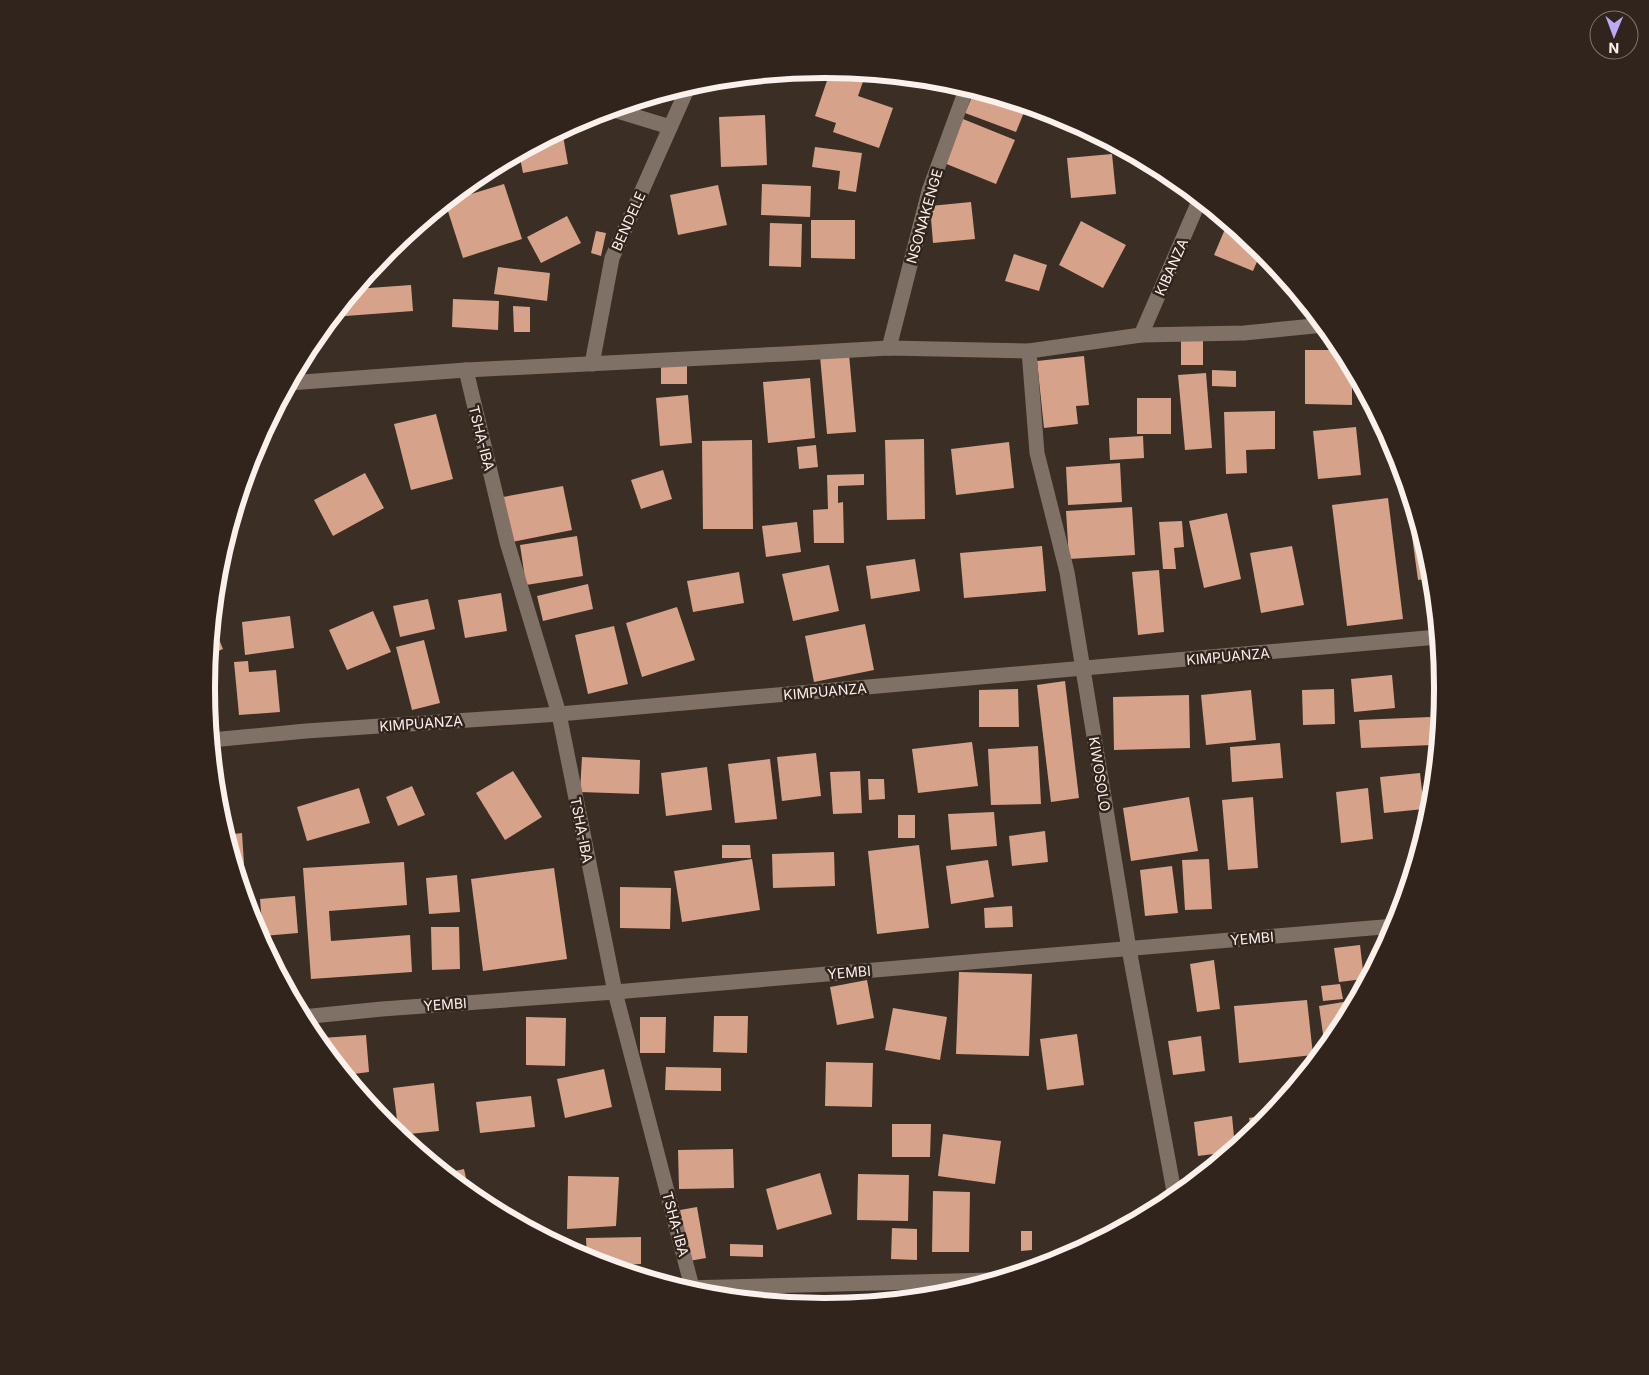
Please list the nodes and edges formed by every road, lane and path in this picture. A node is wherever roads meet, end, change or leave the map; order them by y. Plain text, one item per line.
1 (685, 94) edge
2 (964, 94) edge
3 (622, 112) edge
4 (670, 127) junction
5 (1197, 205) edge
6 (1315, 326) edge
7 (1141, 335) junction
8 (889, 348) junction
9 (1029, 351) junction
10 (592, 364) junction
11 (466, 370) junction
12 (296, 383) edge
13 (1432, 638) edge
14 (1083, 669) junction
15 (559, 714) junction
16 (217, 739) edge
17 (1385, 927) edge
18 (1130, 949) junction
19 (615, 992) junction
20 (311, 1016) edge
21 (1173, 1188) edge
22 (966, 1281) edge
23 (688, 1282) edge
24 (719, 1288) edge

1 - 4 street, BENDELE
2 - 8 street, NSONAKENGE
3 - 4 street
4 - 10 street, BENDELE
5 - 7 street, KIBANZA
6 - 7 street
7 - 9 street
8 - 9 street
8 - 10 street
9 - 14 street, KIWOSOLO
10 - 11 street
11 - 12 street
11 - 15 street, TSHA-IBA
13 - 14 street, KIMPUANZA
14 - 15 street, KIMPUANZA
14 - 18 street, KIWOSOLO
15 - 16 street, KIMPUANZA
15 - 19 street, TSHA-IBA
17 - 18 street, YEMBI
18 - 19 street, YEMBI
18 - 21 street, KIWOSOLO
19 - 20 street, YEMBI
19 - 23 street, TSHA-IBA
22 - 24 street

